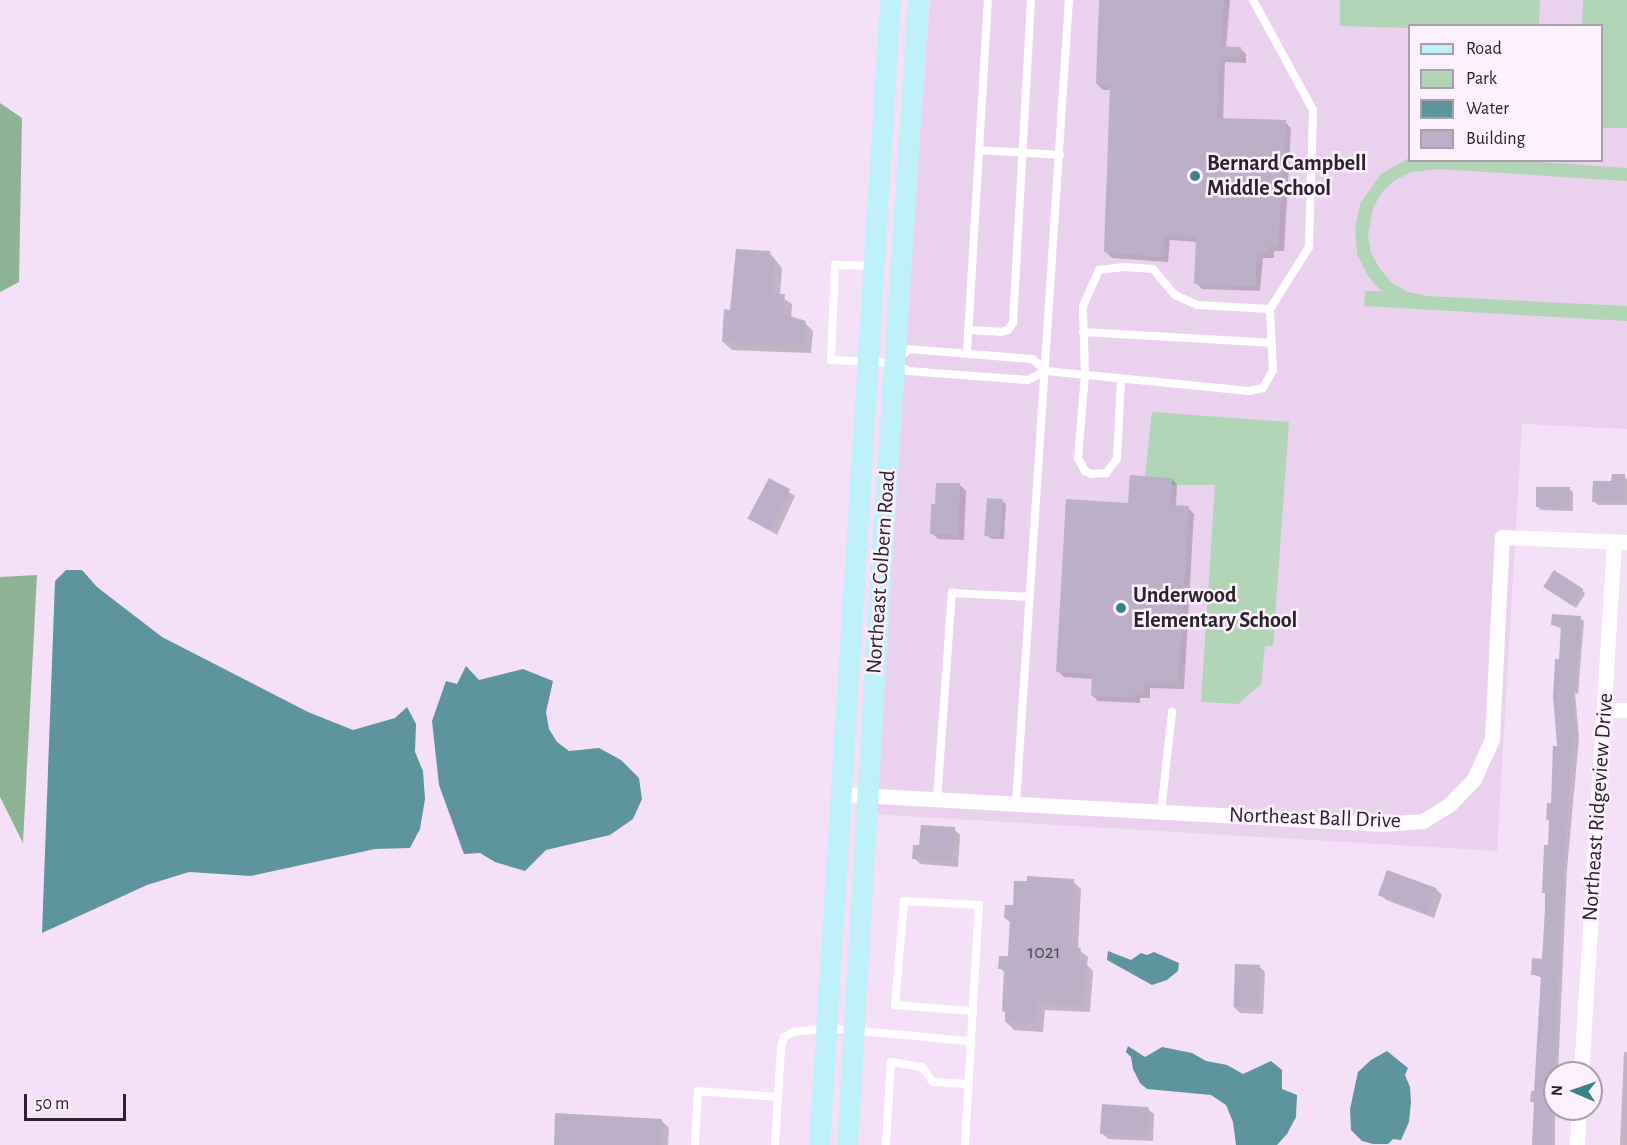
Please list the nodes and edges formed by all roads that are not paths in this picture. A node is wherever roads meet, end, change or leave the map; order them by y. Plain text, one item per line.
1 (890, 0) edge
2 (918, 0) edge
3 (988, 0) edge
4 (1031, 0) edge
5 (1069, 0) edge
6 (1253, 0) edge
7 (979, 150) junction
8 (1022, 153) junction
9 (1060, 155) junction
10 (874, 266) junction
11 (1270, 309) junction
12 (968, 330) junction
13 (1083, 332) junction
14 (1271, 343) junction
15 (967, 353) junction
16 (868, 362) junction
17 (894, 363) junction
18 (1046, 371) junction
19 (1085, 375) junction
20 (1121, 379) junction
21 (1621, 542) edge
22 (1030, 597) junction
23 (1605, 710) junction
24 (1627, 710) edge
25 (1172, 712) dead end
26 (841, 794) junction
27 (868, 797) junction
28 (937, 800) junction
29 (1016, 804) junction
30 (1161, 812) junction
31 (972, 1011) junction
32 (827, 1028) junction
33 (854, 1030) junction
34 (971, 1041) junction
35 (1582, 1061) edge
36 (969, 1084) junction
37 (778, 1096) junction
38 (1578, 1121) edge
39 (695, 1145) edge
40 (775, 1145) edge
41 (819, 1145) edge
42 (847, 1145) edge
43 (886, 1145) edge
44 (965, 1145) edge
45 (1577, 1145) edge

1 - 10 main road, Northeast Colbern Road
2 - 17 main road, Northeast Colbern Road
3 - 7 lane
4 - 8 lane
5 - 9 lane
6 - 11 lane
7 - 8 lane
7 - 12 lane
8 - 9 lane
8 - 12 lane
9 - 18 lane
10 - 16 main road, Northeast Colbern Road
10 - 16 lane
11 - 13 lane
11 - 14 lane
12 - 15 lane
13 - 14 lane
13 - 19 lane
14 - 20 lane
15 - 17 lane
15 - 18 lane
16 - 17 lane
16 - 26 main road, Northeast Colbern Road
17 - 18 lane
17 - 27 main road, Northeast Colbern Road
18 - 19 lane
18 - 22 lane
19 - 20 lane
19 - 20 lane
21 - 23 street, Northeast Ridgeview Drive
21 - 30 street, Northeast Ball Drive
22 - 28 lane
22 - 29 lane
23 - 24 street
23 - 35 street, Northeast Ridgeview Drive
25 - 30 lane
26 - 27 street, Northeast Ball Drive
26 - 32 main road, Northeast Colbern Road
27 - 28 street, Northeast Ball Drive
27 - 33 main road, Northeast Colbern Road
28 - 29 street, Northeast Ball Drive
29 - 30 street, Northeast Ball Drive
31 - 31 lane
31 - 34 lane
32 - 33 lane
32 - 37 lane
32 - 41 main road, Northeast Colbern Road
33 - 34 lane
33 - 42 main road, Northeast Colbern Road
34 - 36 lane
36 - 43 lane
36 - 44 lane
37 - 39 lane
37 - 40 lane
38 - 45 street

